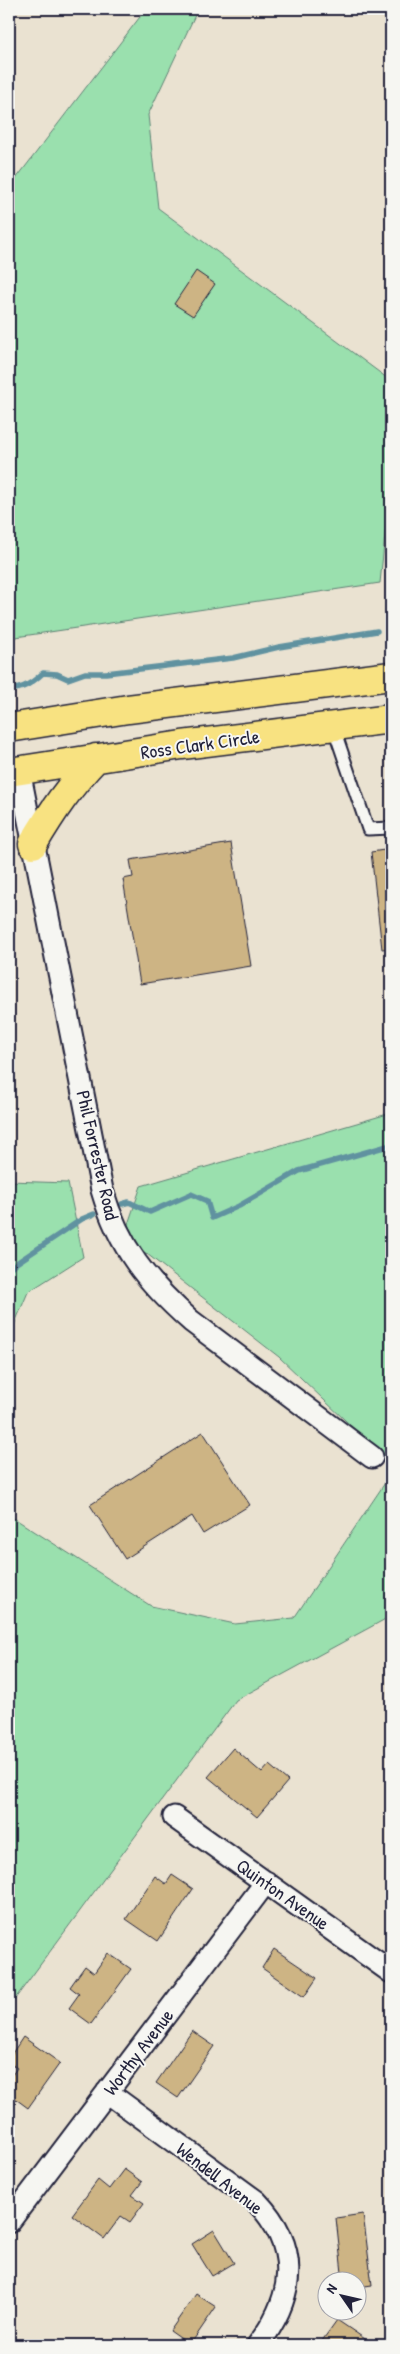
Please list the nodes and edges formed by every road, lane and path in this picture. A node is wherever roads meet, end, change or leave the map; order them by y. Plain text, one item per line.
1 (391, 676) edge
2 (391, 719) edge
3 (333, 726) junction
4 (10, 728) edge
5 (96, 758) junction
6 (14, 771) edge
7 (391, 828) edge
8 (33, 844) junction
9 (372, 1457) dead end
10 (174, 1817) dead end
11 (266, 1882) junction
12 (391, 1972) edge
13 (108, 2092) junction
14 (9, 2222) edge
15 (258, 2345) edge

1 - 4 highway
2 - 3 highway, Ross Clark Circle
3 - 5 highway, Ross Clark Circle
3 - 7 lane
4 - 6 highway
5 - 6 highway, Ross Clark Circle
5 - 8 highway
6 - 8 street, Phil Forrester Road
8 - 9 street, Phil Forrester Road
10 - 11 street, Quinton Avenue
11 - 12 street, Quinton Avenue
11 - 13 street, Worthy Avenue
13 - 14 street, Worthy Avenue
13 - 15 street, Wendell Avenue

